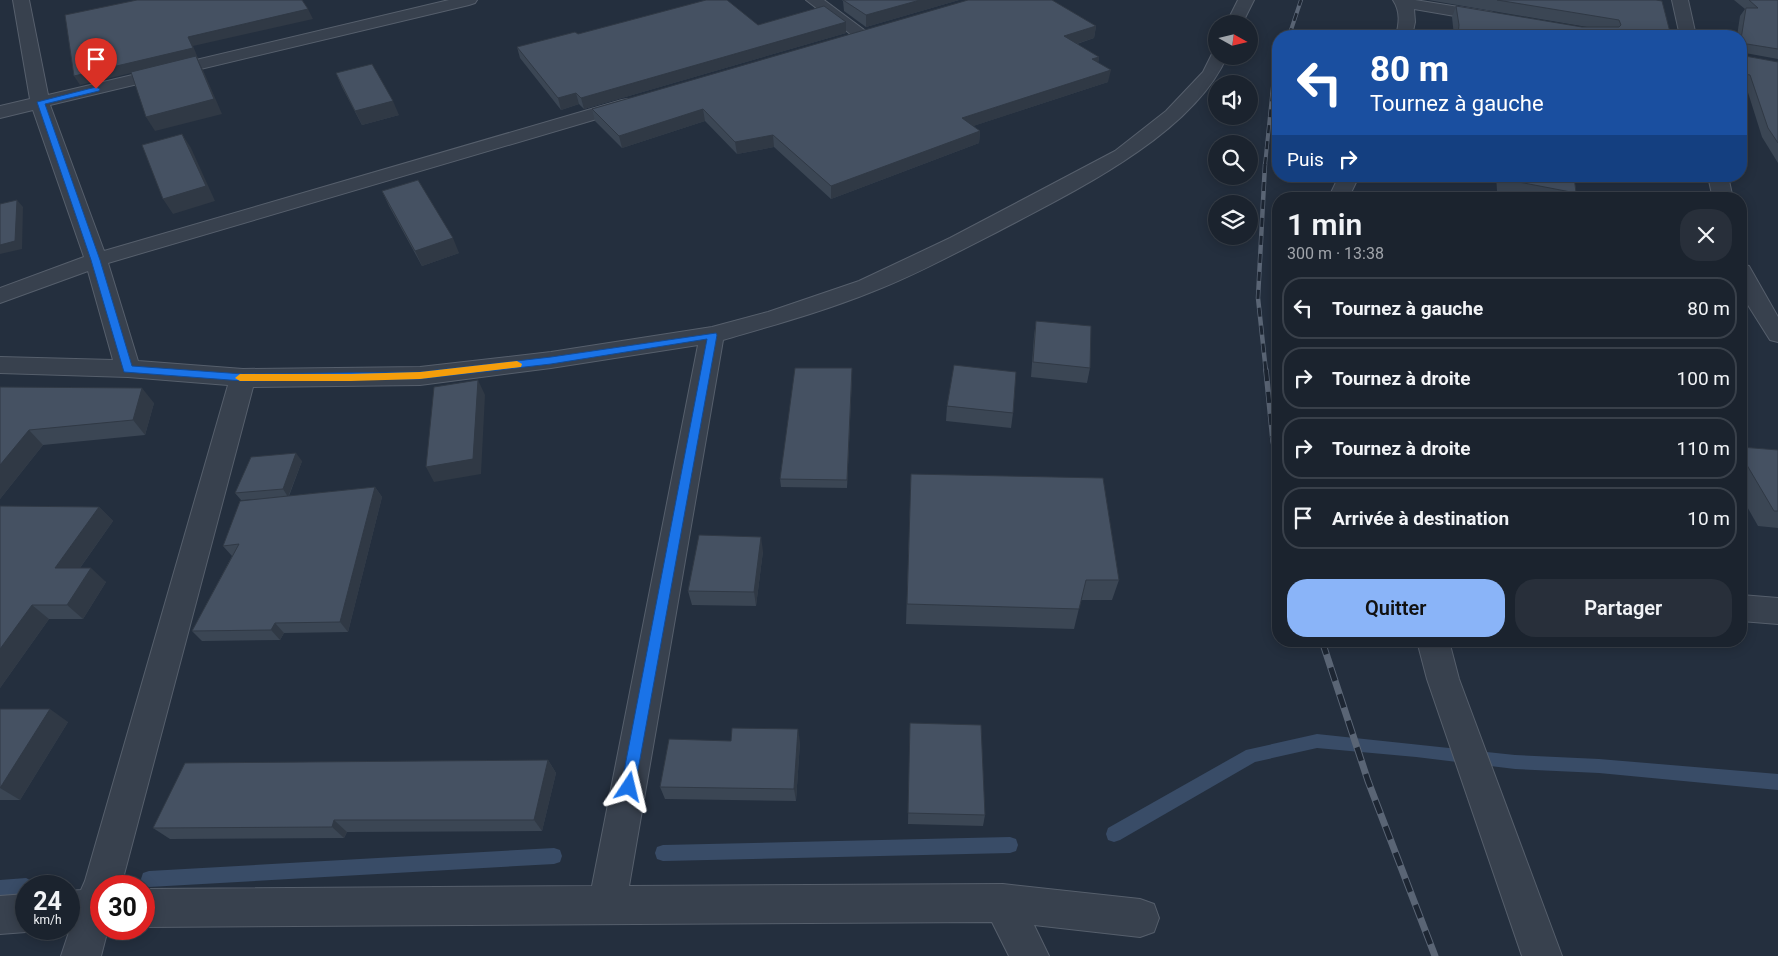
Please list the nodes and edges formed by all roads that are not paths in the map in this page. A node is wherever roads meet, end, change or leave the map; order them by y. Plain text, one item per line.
1 (21, 0) edge
2 (469, 0) edge
3 (814, 0) edge
4 (1246, 0) edge
5 (1680, 0) edge
6 (1403, 2) edge
7 (1238, 15) edge
8 (1510, 21) edge
9 (881, 30) edge
10 (1405, 30) edge
11 (1687, 30) edge
12 (863, 35) junction
13 (844, 40) edge
14 (1214, 65) edge
15 (642, 100) edge
16 (40, 102) junction
17 (0, 112) edge
18 (96, 260) junction
19 (1747, 282) edge
20 (0, 296) edge
21 (1778, 334) edge
22 (712, 335) junction
23 (0, 365) edge
24 (128, 369) junction
25 (243, 378) junction
26 (1747, 608) edge
27 (1778, 611) edge
28 (1435, 647) edge
29 (101, 875) edge
30 (1003, 903) junction
31 (607, 905) junction
32 (155, 908) edge
33 (15, 914) edge
34 (0, 915) edge
35 (90, 917) edge
36 (1140, 918) dead end
37 (81, 956) edge
38 (1029, 956) edge
39 (1542, 956) edge

1 - 16 street
2 - 16 street
3 - 12 street
4 - 7 street
5 - 11 street
6 - 8 street
6 - 10 street
9 - 12 street
12 - 13 street
14 - 22 street
15 - 18 street
16 - 17 street
16 - 18 street
18 - 20 street
18 - 24 street
19 - 21 street
22 - 25 street
22 - 31 street
23 - 24 street
24 - 25 street
25 - 29 street
26 - 27 street
28 - 39 street
30 - 31 street
30 - 36 street
30 - 38 street
31 - 32 street
33 - 34 street
35 - 37 street

